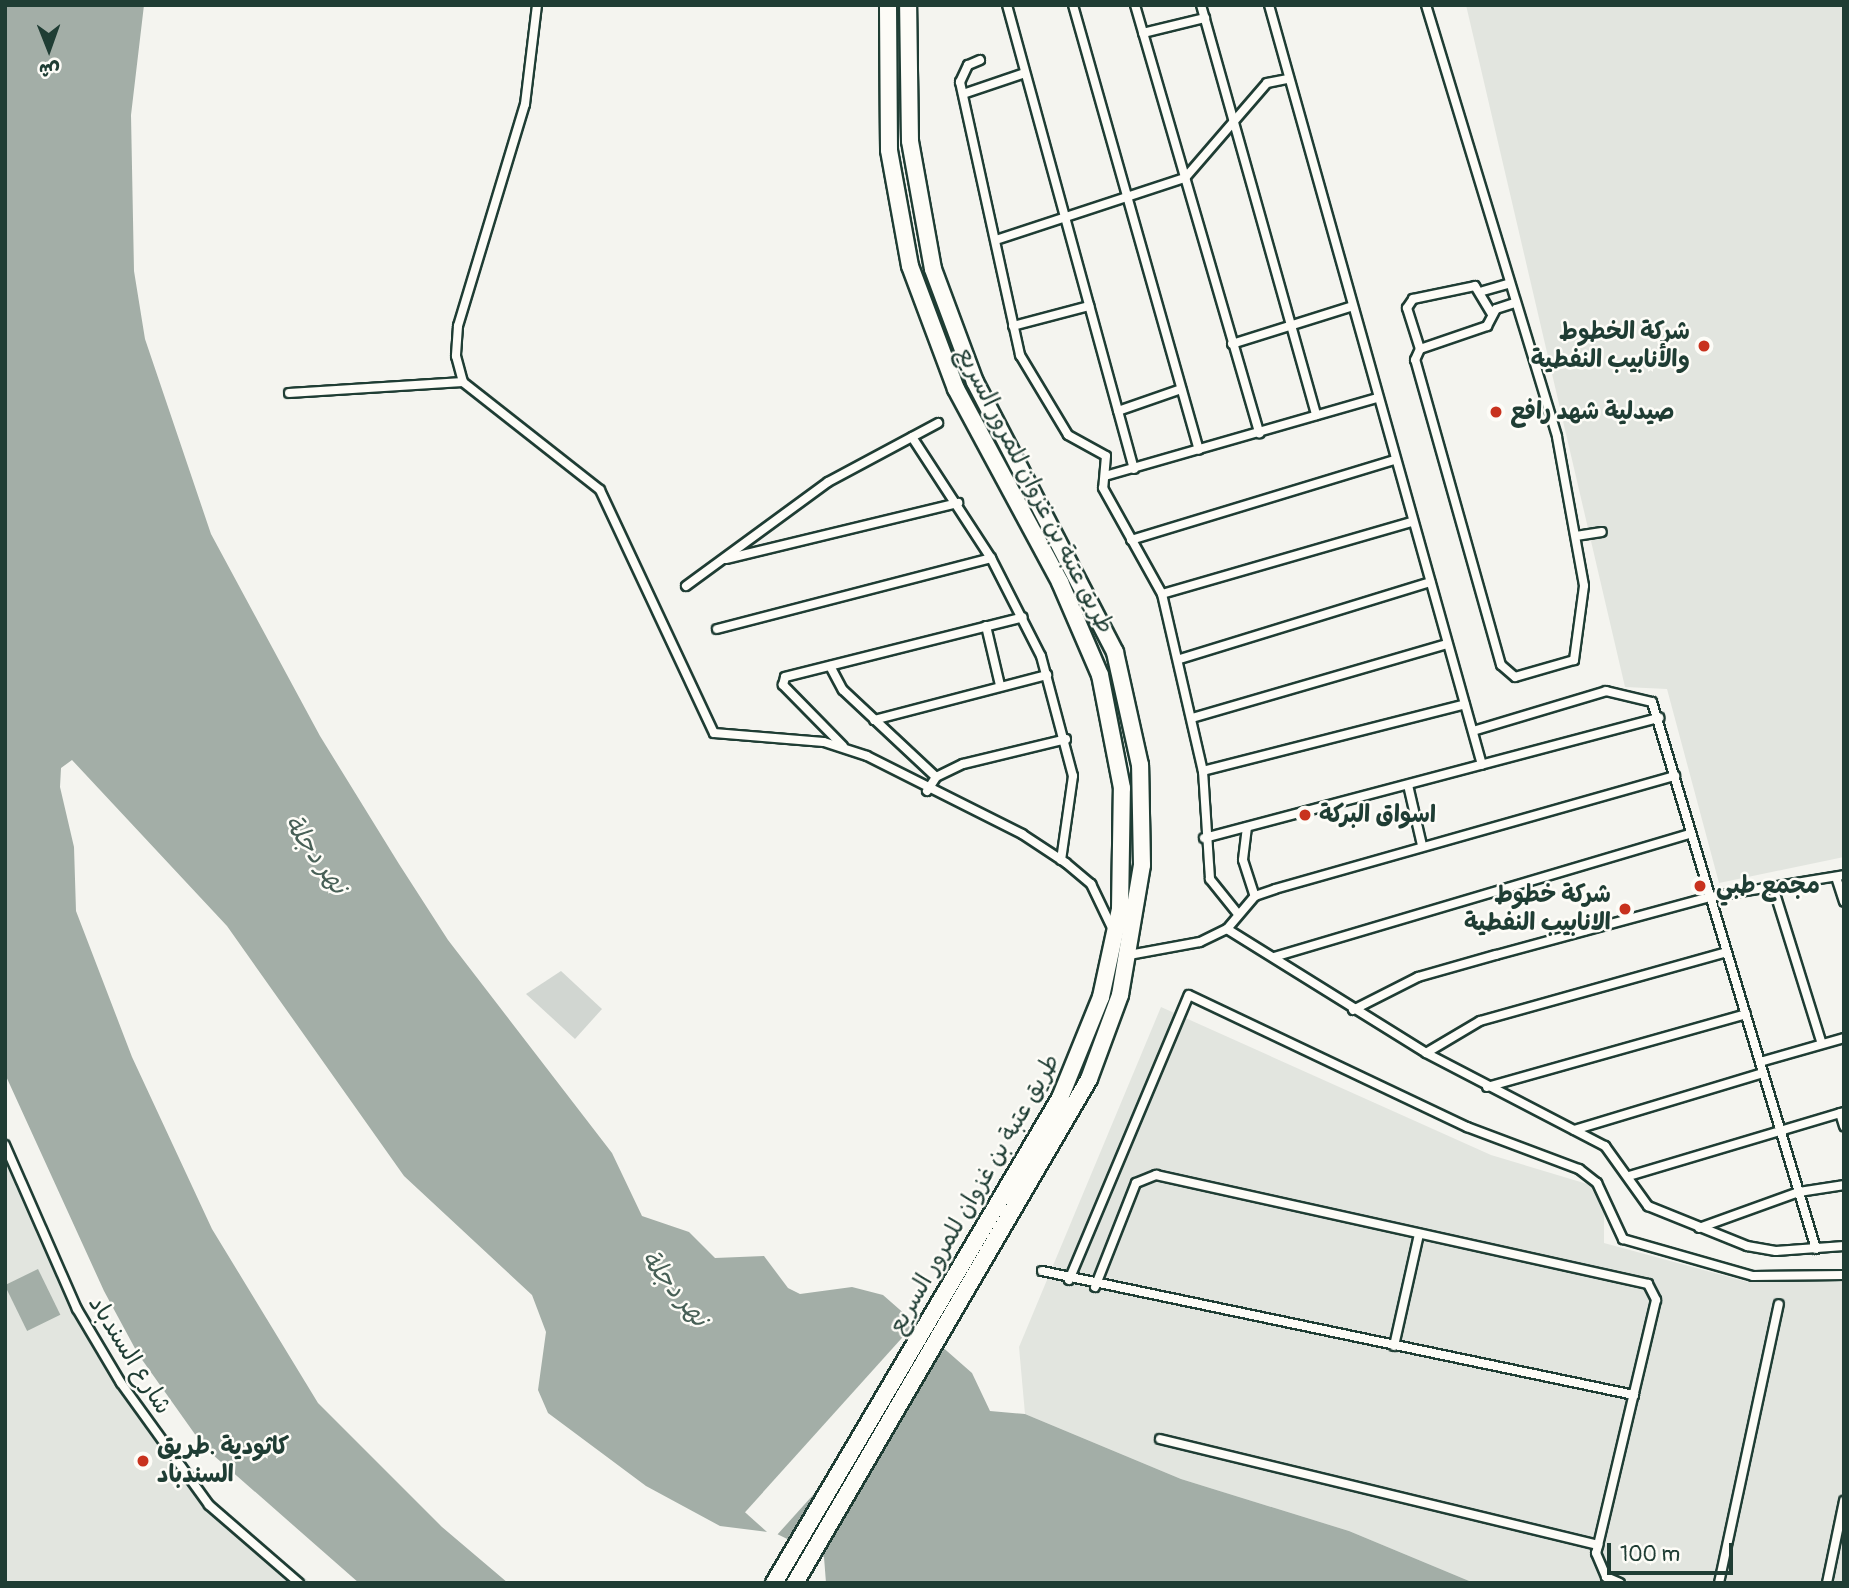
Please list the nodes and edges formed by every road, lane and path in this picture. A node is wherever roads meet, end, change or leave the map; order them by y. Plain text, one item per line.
1 (537, 5) edge
2 (888, 5) edge
3 (908, 5) edge
4 (1006, 5) edge
5 (1073, 5) edge
6 (1135, 5) edge
7 (1201, 5) edge
8 (1269, 5) edge
9 (1426, 5) edge
10 (1205, 18) junction
11 (1143, 33) junction
12 (981, 60) dead end
13 (1025, 73) junction
14 (1287, 79) junction
15 (963, 94) junction
16 (1233, 122) junction
17 (1185, 178) junction
18 (1124, 198) junction
19 (1065, 217) junction
20 (999, 239) junction
21 (1507, 284) junction
22 (1483, 291) junction
23 (1514, 303) junction
24 (1089, 306) junction
25 (1350, 307) junction
26 (1492, 314) junction
27 (1290, 324) junction
28 (1013, 326) junction
29 (1232, 344) junction
30 (1420, 349) junction
31 (463, 382) junction
32 (1181, 389) junction
33 (289, 393) dead end
34 (1377, 398) junction
35 (1118, 411) junction
36 (1315, 415) junction
37 (938, 423) dead end
38 (1259, 433) junction
39 (912, 437) junction
40 (1199, 450) junction
41 (1395, 460) junction
42 (1133, 469) junction
43 (1105, 476) junction
44 (958, 503) junction
45 (1412, 522) junction
46 (1602, 532) dead end
47 (1576, 536) junction
48 (1131, 540) junction
49 (992, 558) junction
50 (719, 561) junction
51 (1430, 582) junction
52 (686, 586) dead end
53 (1161, 594) junction
54 (1023, 617) junction
55 (986, 626) junction
56 (717, 629) dead end
57 (1447, 644) junction
58 (1180, 659) junction
59 (831, 666) junction
60 (1046, 675) junction
61 (1000, 685) junction
62 (1465, 704) junction
63 (1192, 718) junction
64 (1659, 718) junction
65 (874, 720) junction
66 (1472, 731) junction
67 (1066, 739) junction
68 (844, 747) junction
69 (1482, 765) junction
70 (1203, 771) junction
71 (1675, 776) junction
72 (936, 777) junction
73 (1408, 785) junction
74 (927, 791) junction
75 (1247, 827) junction
76 (1690, 834) junction
77 (1204, 838) junction
78 (1422, 845) junction
79 (1061, 860) junction
80 (1840, 876) edge
81 (1773, 887) junction
82 (1255, 896) junction
83 (1710, 897) junction
84 (1844, 902) edge
85 (1238, 914) junction
86 (1227, 929) junction
87 (1115, 936) junction
88 (1727, 953) junction
89 (1129, 955) junction
90 (1274, 957) junction
91 (1353, 1010) junction
92 (1746, 1014) junction
93 (1844, 1038) edge
94 (1822, 1044) junction
95 (1426, 1053) junction
96 (1760, 1062) junction
97 (1763, 1073) junction
98 (1487, 1087) junction
99 (1842, 1112) edge
100 (1844, 1126) edge
101 (1574, 1130) junction
102 (1781, 1130) junction
103 (5, 1145) edge
104 (1629, 1176) junction
105 (1844, 1185) edge
106 (1799, 1192) junction
107 (1699, 1228) junction
108 (1419, 1234) junction
109 (1844, 1246) edge
110 (1816, 1249) junction
111 (1042, 1272) dead end
112 (1844, 1275) edge
113 (1069, 1280) junction
114 (1095, 1287) junction
115 (1779, 1304) dead end
116 (1394, 1346) junction
117 (1634, 1395) junction
118 (1160, 1439) dead end
119 (1844, 1501) edge
120 (1598, 1545) junction
121 (299, 1583) edge
122 (774, 1583) edge
123 (794, 1583) edge
124 (1620, 1583) edge
125 (1719, 1583) edge
126 (1827, 1583) edge

1 - 31 street
2 - 87 highway, طريق عتبة بن غزوان للمرور السريع
3 - 89 highway, طريق عتبة بن غزوان للمرور السريع
4 - 13 street
5 - 18 street
6 - 11 street
7 - 10 street
8 - 14 street
9 - 21 street
10 - 11 street
10 - 16 street
11 - 17 street
12 - 15 street
13 - 15 street
13 - 19 street
14 - 16 street
14 - 25 street
15 - 20 street
16 - 17 street
16 - 27 street
17 - 18 street
17 - 29 street
18 - 19 street
18 - 32 street
19 - 20 street
19 - 24 street
20 - 28 street
21 - 22 street
21 - 23 street
22 - 26 street
22 - 30 street
23 - 26 street
23 - 47 street
24 - 28 street
24 - 35 street
25 - 27 street
25 - 34 street
26 - 30 street
27 - 29 street
27 - 36 street
28 - 43 street
29 - 38 street
30 - 47 street
31 - 33 street
31 - 68 street
32 - 35 street
32 - 40 street
34 - 36 street
34 - 41 street
35 - 42 street
36 - 38 street
37 - 39 street
38 - 40 street
39 - 44 street
39 - 50 street
40 - 42 street
41 - 45 street
41 - 48 street
42 - 43 street
43 - 48 street
44 - 49 street
44 - 50 street
45 - 51 street
45 - 53 street
46 - 47 street
48 - 53 street
49 - 54 street
49 - 56 street
50 - 52 street
51 - 57 street
51 - 58 street
53 - 58 street
54 - 55 street
54 - 60 street
55 - 59 street
55 - 61 street
57 - 62 street
57 - 63 street
58 - 63 street
59 - 65 street
59 - 68 street
60 - 61 street
60 - 67 street
61 - 65 street
62 - 66 street
62 - 70 street
63 - 70 street
64 - 66 street
64 - 69 street
64 - 71 street
65 - 72 street
66 - 69 street
67 - 72 street
67 - 79 street
68 - 74 street
69 - 73 street
70 - 77 street
71 - 76 street
71 - 78 street
72 - 74 street
73 - 75 street
73 - 78 street
74 - 79 street
75 - 77 street
75 - 82 street
76 - 83 street
76 - 90 street
77 - 85 street
78 - 82 street
79 - 87 street
80 - 81 street
80 - 84 street
81 - 83 street
81 - 94 street
82 - 85 street
83 - 88 street
83 - 91 street
85 - 86 street
86 - 89 street
86 - 90 street
87 - 122 highway, طريق عتبة بن غزوان للمرور السريع
88 - 92 street
88 - 95 street
89 - 123 highway, طريق عتبة بن غزوان للمرور السريع
90 - 91 street
91 - 95 street
92 - 96 street
92 - 98 street
93 - 94 street
94 - 96 street
95 - 98 street
96 - 97 street
97 - 101 street
97 - 102 street
98 - 101 street
99 - 100 street
99 - 102 street
101 - 104 street
102 - 104 street
102 - 106 street
103 - 121 street, شارع السندباد
104 - 107 street
105 - 106 street
106 - 107 street
106 - 110 street
107 - 110 street
108 - 114 street
108 - 116 street
108 - 117 street
109 - 110 street
111 - 113 street
112 - 113 street
113 - 114 street
114 - 116 street
115 - 125 street
116 - 117 street
117 - 120 street
118 - 120 street
119 - 126 street
120 - 124 street

